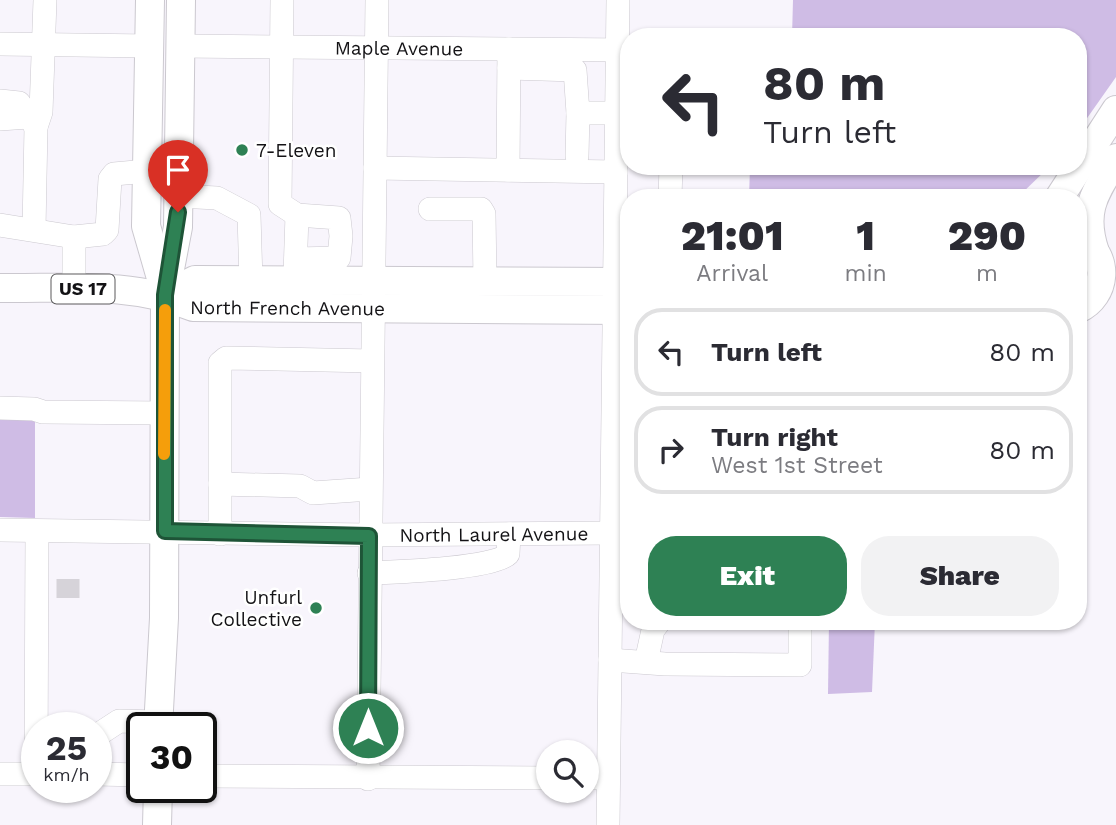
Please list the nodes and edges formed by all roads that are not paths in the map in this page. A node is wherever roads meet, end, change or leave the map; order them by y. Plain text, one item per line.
1 (45, 0) edge
2 (150, 0) edge
3 (181, 0) edge
4 (282, 0) edge
5 (377, 0) edge
6 (618, 0) edge
7 (621, 28) edge
8 (0, 44) edge
9 (44, 45) junction
10 (150, 46) junction
11 (180, 46) junction
12 (281, 48) junction
13 (377, 48) junction
14 (620, 50) edge
15 (509, 59) junction
16 (620, 82) edge
17 (0, 101) edge
18 (1116, 110) edge
19 (578, 113) junction
20 (617, 113) junction
21 (0, 119) edge
22 (32, 122) junction
23 (1116, 127) edge
24 (1087, 155) edge
25 (577, 156) dead end
26 (1116, 158) edge
27 (375, 168) junction
28 (508, 170) junction
29 (147, 171) junction
30 (616, 172) junction
31 (1081, 189) edge
32 (178, 196) junction
33 (430, 209) dead end
34 (297, 215) junction
35 (620, 215) edge
36 (0, 225) edge
37 (34, 229) junction
38 (341, 236) junction
39 (74, 237) junction
40 (374, 237) junction
41 (1098, 261) edge
42 (295, 269) junction
43 (372, 279) junction
44 (251, 281) junction
45 (485, 281) junction
46 (0, 288) edge
47 (74, 289) junction
48 (165, 295) junction
49 (620, 296) edge
50 (620, 296) edge
51 (1087, 301) edge
52 (1116, 303) edge
53 (1087, 306) edge
54 (372, 309) junction
55 (372, 361) junction
56 (0, 408) edge
57 (164, 413) junction
58 (620, 472) edge
59 (220, 484) junction
60 (370, 489) junction
61 (0, 530) edge
62 (37, 531) junction
63 (165, 531) junction
64 (611, 533) junction
65 (219, 534) junction
66 (509, 534) junction
67 (369, 536) junction
68 (369, 573) junction
69 (653, 630) edge
70 (800, 630) edge
71 (610, 660) junction
72 (646, 662) junction
73 (37, 712) edge
74 (158, 712) edge
75 (599, 760) edge
76 (0, 774) edge
77 (21, 774) edge
78 (217, 776) edge
79 (536, 778) edge
80 (368, 779) junction
81 (599, 787) edge
82 (158, 803) edge
83 (157, 825) edge
84 (608, 825) edge

1 - 9 street
2 - 10 main road
3 - 11 main road
4 - 12 street
5 - 13 street
6 - 7 street
8 - 9 street
9 - 10 street
9 - 22 street
10 - 29 main road
11 - 12 street, Maple Avenue
11 - 32 main road
12 - 13 street, Maple Avenue
12 - 34 street
13 - 15 street, Maple Avenue
13 - 27 street
14 - 15 street, Maple Avenue
15 - 19 street
15 - 28 street
16 - 20 street
17 - 22 street
18 - 24 main road
19 - 20 street
19 - 25 street
20 - 30 street
21 - 22 street
22 - 37 street
23 - 31 main road
26 - 41 main road
27 - 28 street
27 - 40 street
28 - 30 street
29 - 39 street
29 - 48 main road
30 - 35 street
32 - 44 street
32 - 48 main road
33 - 45 street
34 - 38 street
34 - 42 street
36 - 37 street
37 - 39 street
38 - 40 street
38 - 42 street
39 - 47 street
40 - 43 street
41 - 51 main road
42 - 43 main road, North French Avenue
42 - 44 main road, North French Avenue
43 - 45 main road, North French Avenue
43 - 54 street
44 - 48 main road, North French Avenue
45 - 49 main road, North French Avenue
46 - 47 main road, US 17
47 - 48 main road, US 17
48 - 54 main road, North French Avenue
48 - 57 main road
50 - 54 main road, North French Avenue
52 - 53 main road
54 - 55 street
55 - 59 street
55 - 60 street
56 - 57 street
57 - 63 main road
58 - 64 street
59 - 60 street
59 - 65 street
60 - 67 street
61 - 62 street, North Laurel Avenue
62 - 63 street, North Laurel Avenue
62 - 73 street
63 - 65 street, North Laurel Avenue
63 - 74 main road
64 - 66 street, North Laurel Avenue
64 - 71 street
65 - 67 street, North Laurel Avenue
66 - 67 street, North Laurel Avenue
66 - 68 street
67 - 68 street
68 - 80 street
69 - 72 street
70 - 72 street
71 - 72 street
71 - 75 street
76 - 77 street
78 - 80 street
79 - 80 street
81 - 84 street
82 - 83 main road

